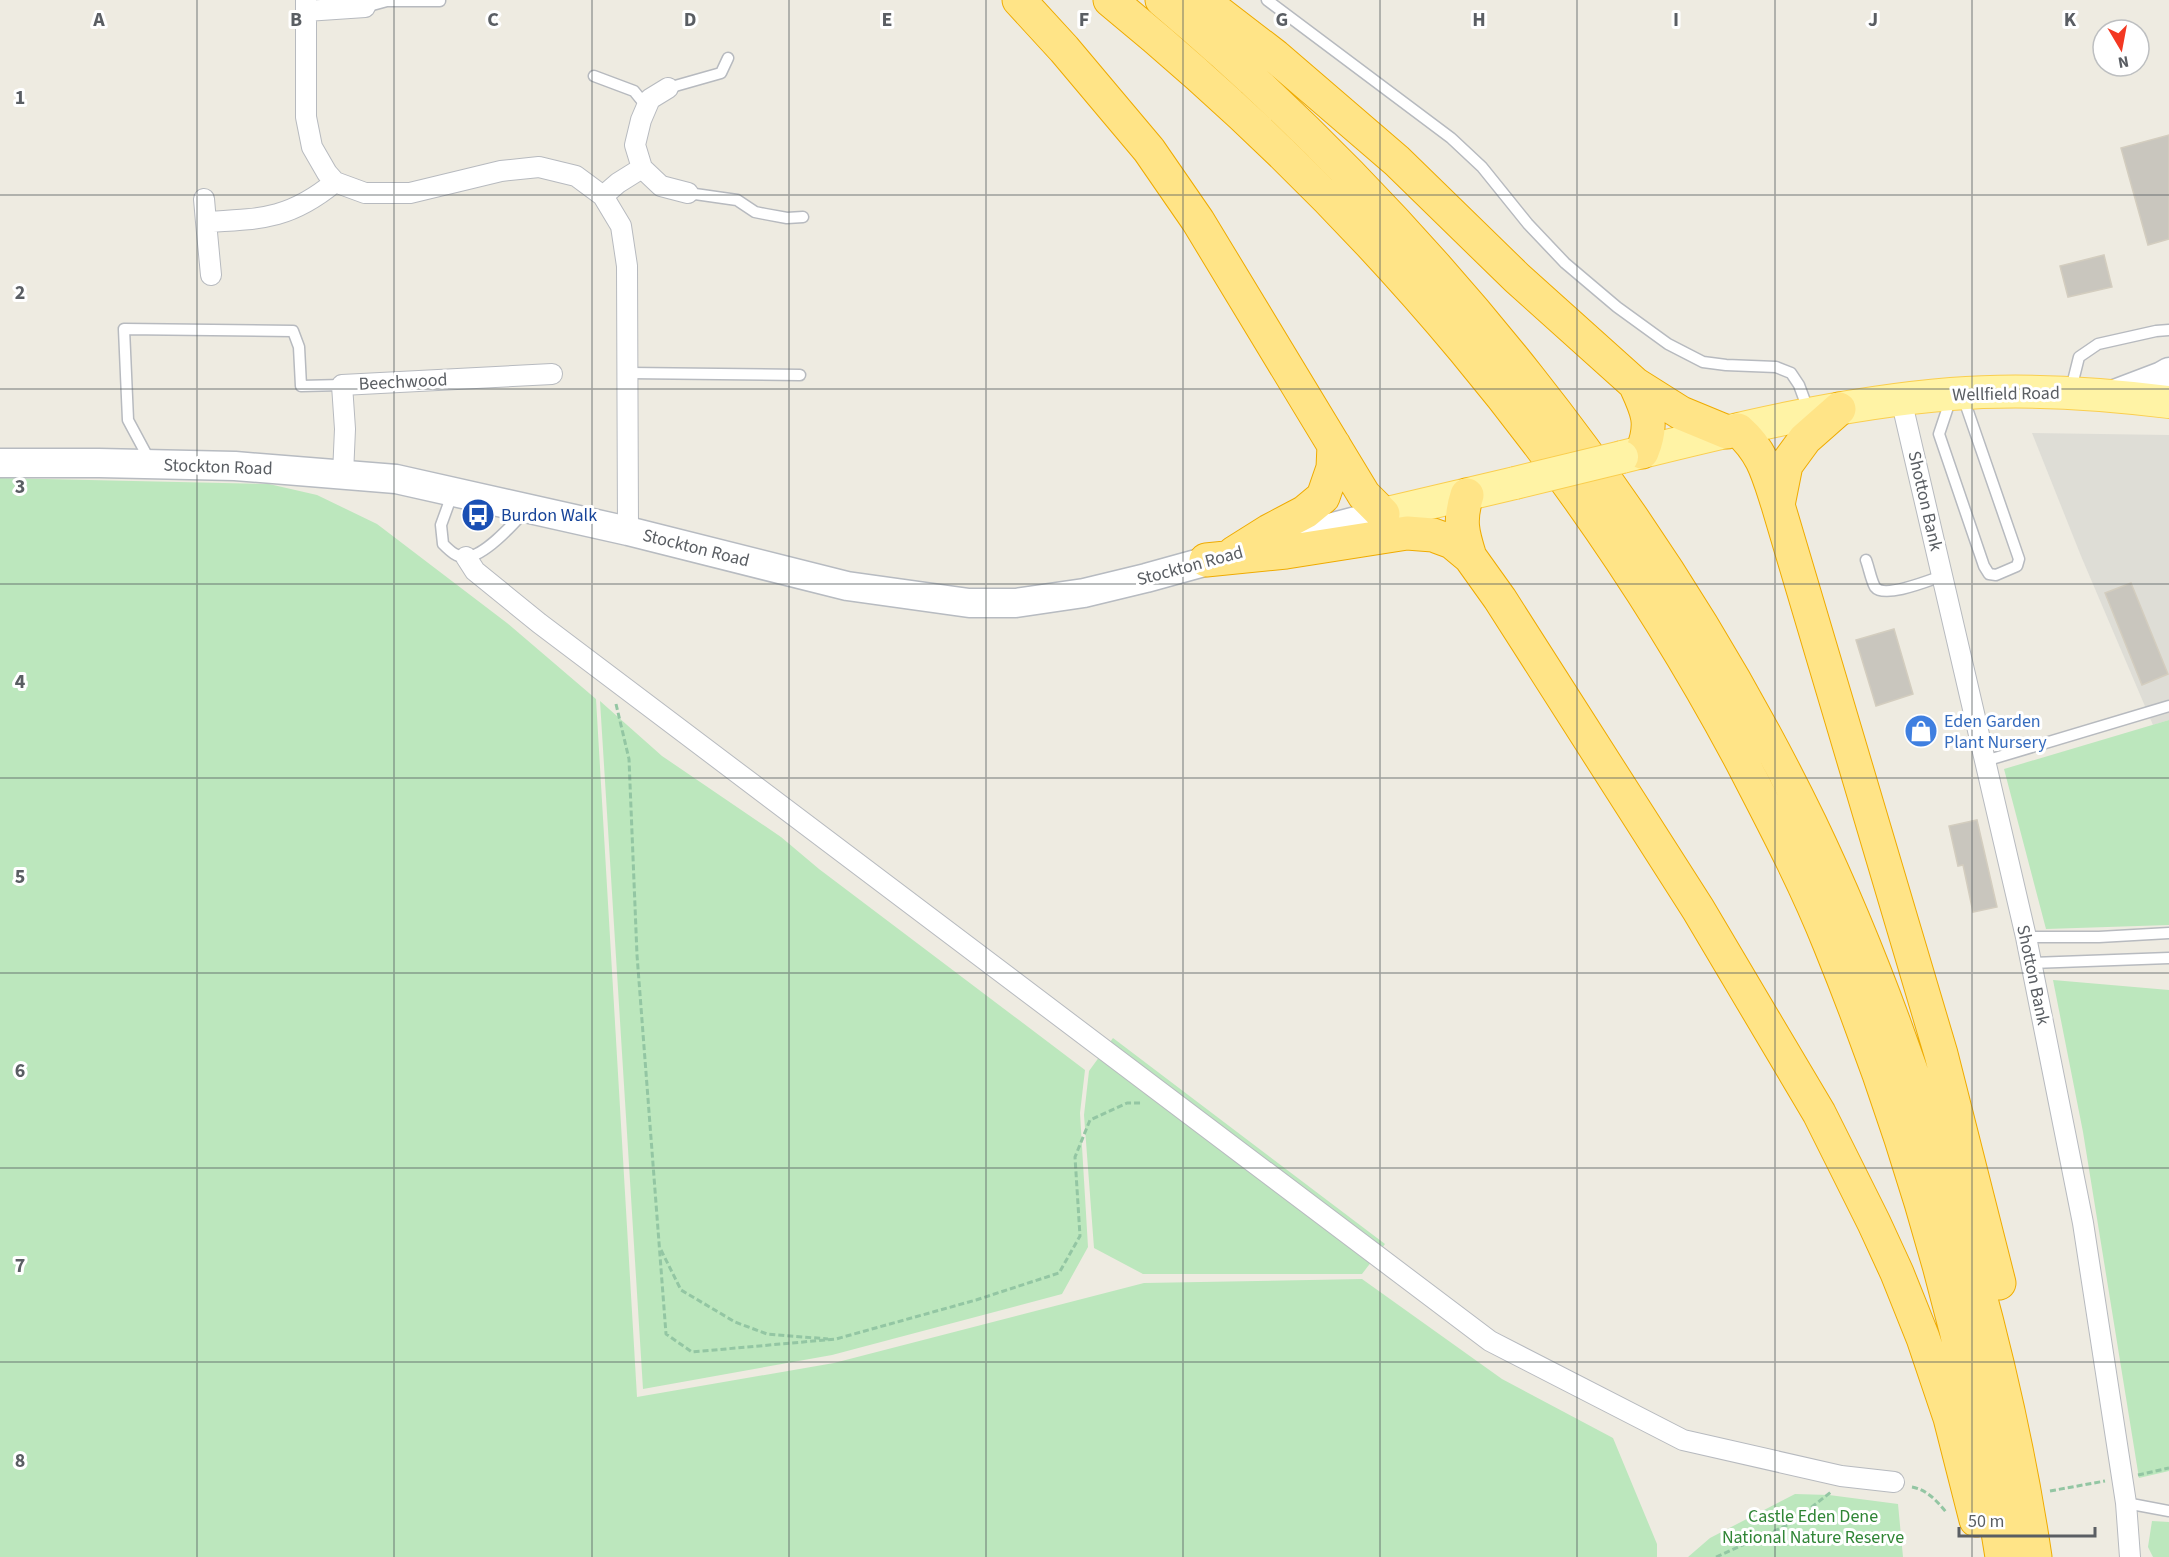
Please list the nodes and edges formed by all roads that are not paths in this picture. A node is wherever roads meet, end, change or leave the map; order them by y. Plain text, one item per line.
1 (1019, 0) edge
2 (1110, 0) edge
3 (1162, 0) edge
4 (1202, 0) edge
5 (1267, 0) edge
6 (440, 1) edge
7 (306, 5) edge
8 (366, 7) joint
9 (728, 58) dead end
10 (594, 76) dead end
11 (668, 88) joint
12 (647, 106) junction
13 (642, 168) junction
14 (335, 182) junction
15 (688, 193) joint
16 (603, 196) junction
17 (204, 199) dead end
18 (803, 217) dead end
19 (206, 222) junction
20 (211, 275) dead end
21 (2169, 330) edge
22 (2169, 372) edge
23 (629, 373) junction
24 (552, 374) dead end
25 (800, 375) dead end
26 (1635, 384) junction
27 (342, 385) junction
28 (2071, 393) junction
29 (1958, 394) junction
30 (2112, 395) junction
31 (1902, 399) junction
32 (2169, 402) edge
33 (1825, 412) junction
34 (1732, 431) junction
35 (1334, 445) junction
36 (1632, 454) junction
37 (0, 463) edge
38 (151, 464) junction
39 (343, 474) junction
40 (453, 492) junction
41 (1467, 495) junction
42 (1778, 505) junction
43 (528, 509) junction
44 (1383, 514) junction
45 (628, 531) junction
46 (466, 557) junction
47 (1220, 557) junction
48 (1470, 557) junction
49 (1866, 560) dead end
50 (1942, 576) junction
51 (2169, 706) edge
52 (1985, 761) junction
53 (2169, 933) edge
54 (2026, 937) junction
55 (2169, 958) edge
56 (2031, 963) junction
57 (1894, 1482) road end
58 (2126, 1503) junction
59 (2169, 1511) edge
60 (1985, 1557) edge
61 (2002, 1557) edge
62 (2035, 1557) edge
63 (2043, 1557) edge
64 (2130, 1557) edge

1 - 35 highway
2 - 61 highway
3 - 62 highway
4 - 26 highway
5 - 33 lane
6 - 8 lane
7 - 8 street
7 - 14 street
9 - 11 lane
10 - 12 lane
11 - 12 street
12 - 13 street
13 - 15 street
13 - 16 street
14 - 16 street
14 - 19 street
15 - 18 lane
16 - 23 street
17 - 19 street
19 - 20 street
21 - 28 lane
22 - 30 main road, Wellfield Road
23 - 25 lane
23 - 45 street
24 - 27 street, Beechwood
26 - 34 highway
26 - 36 highway
27 - 38 lane
27 - 39 street, Beechwood
28 - 29 main road, Wellfield Road
28 - 30 main road, Wellfield Road
29 - 29 lane
29 - 31 main road, Wellfield Road
30 - 32 main road
31 - 33 main road, Wellfield Road
31 - 50 street, Shotton Bank
33 - 34 main road, Wellfield Road
33 - 42 highway
34 - 36 main road, Wellfield Road
34 - 42 highway
35 - 44 highway
35 - 47 highway
36 - 41 main road, Wellfield Road, bridge
37 - 38 main road, Stockton Road
38 - 39 main road, Stockton Road
39 - 40 main road, Stockton Road
40 - 43 main road, Stockton Road
40 - 46 lane
41 - 44 main road, Wellfield Road
41 - 48 highway
42 - 63 highway
43 - 45 main road, Stockton Road
43 - 46 lane
44 - 47 main road, Stockton Road
45 - 47 main road, Stockton Road
46 - 57 street
47 - 48 highway
48 - 60 highway
49 - 50 lane
50 - 52 street, Shotton Bank
51 - 52 lane
52 - 54 street, Shotton Bank
53 - 54 lane
54 - 56 street, Shotton Bank
55 - 56 lane
56 - 58 street, Shotton Bank
58 - 59 lane
58 - 64 street, Shotton Bank

